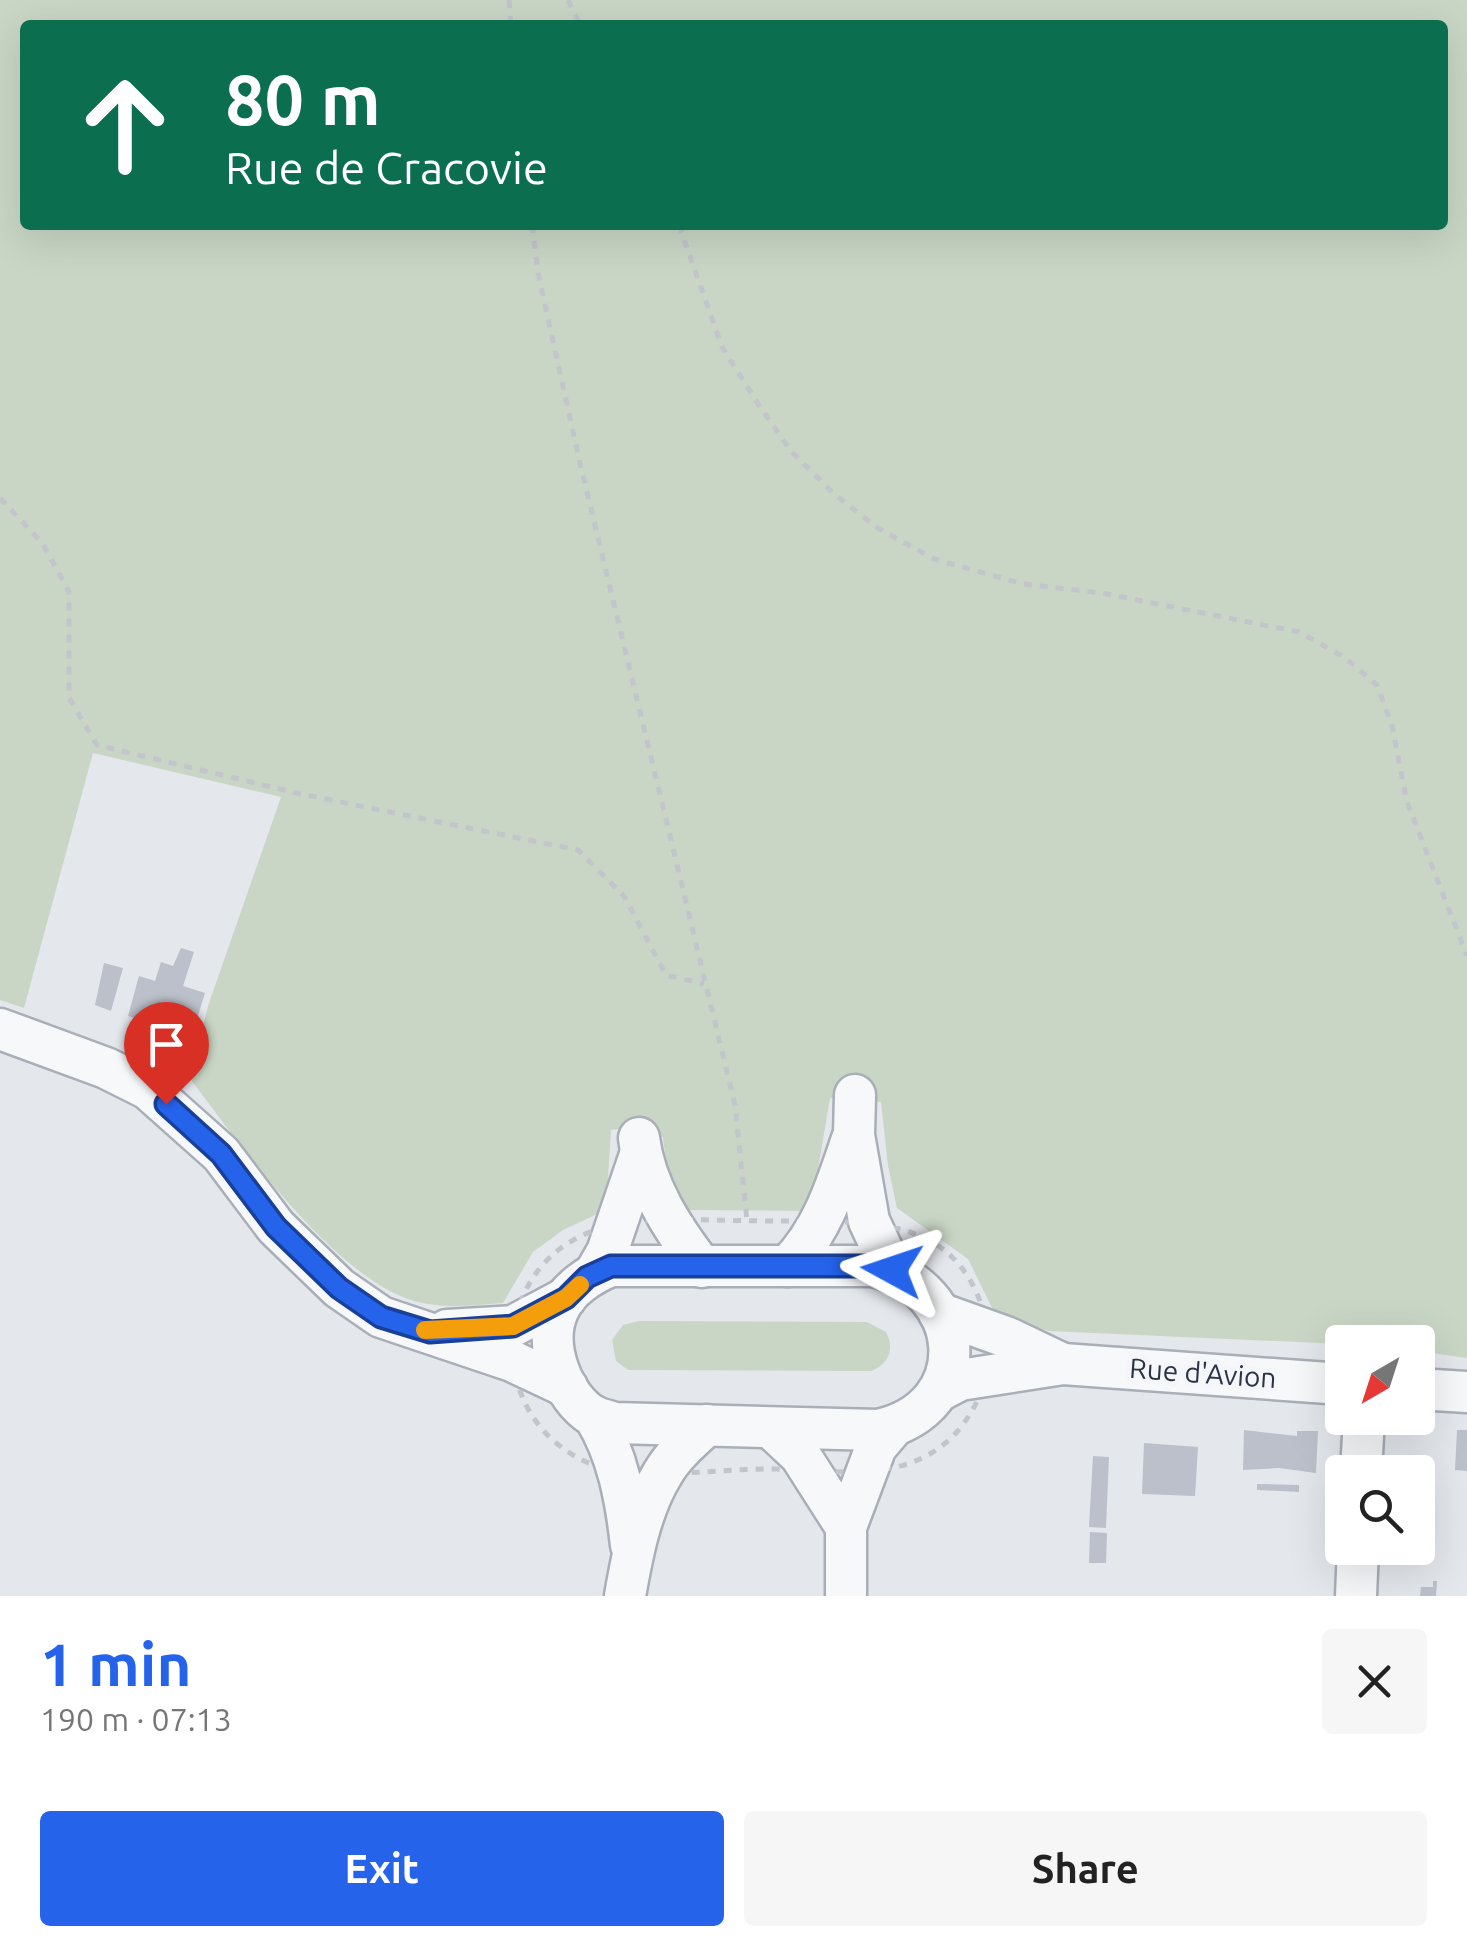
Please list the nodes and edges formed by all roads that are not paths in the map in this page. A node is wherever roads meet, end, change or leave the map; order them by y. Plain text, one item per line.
1 (0, 1029) edge
2 (855, 1094) dead end
3 (854, 1136) junction
4 (788, 1266) junction
5 (702, 1267) junction
6 (892, 1270) junction
7 (580, 1286) junction
8 (940, 1312) junction
9 (513, 1343) junction
10 (1063, 1364) junction
11 (1325, 1383) edge
12 (939, 1390) junction
13 (1435, 1390) edge
14 (1467, 1392) edge
15 (580, 1402) junction
16 (707, 1426) junction
17 (893, 1427) junction
18 (771, 1428) junction
19 (846, 1527) junction
20 (1357, 1565) edge
21 (628, 1577) edge
22 (846, 1596) edge
23 (1356, 1596) edge

1 - 9 street
2 - 3 street
3 - 4 street
3 - 6 street
4 - 5 street
4 - 6 street
5 - 7 street
5 - 7 street
6 - 8 street
7 - 9 street
7 - 15 street
8 - 10 street, Rue d'Avion
8 - 12 street
9 - 15 street
10 - 11 street, Rue d'Avion
10 - 12 street, Rue d'Avion
12 - 17 street
13 - 14 street
15 - 16 street
15 - 21 street
16 - 18 street
16 - 21 street
17 - 18 street
17 - 19 street
18 - 19 street
19 - 22 street
20 - 23 street

